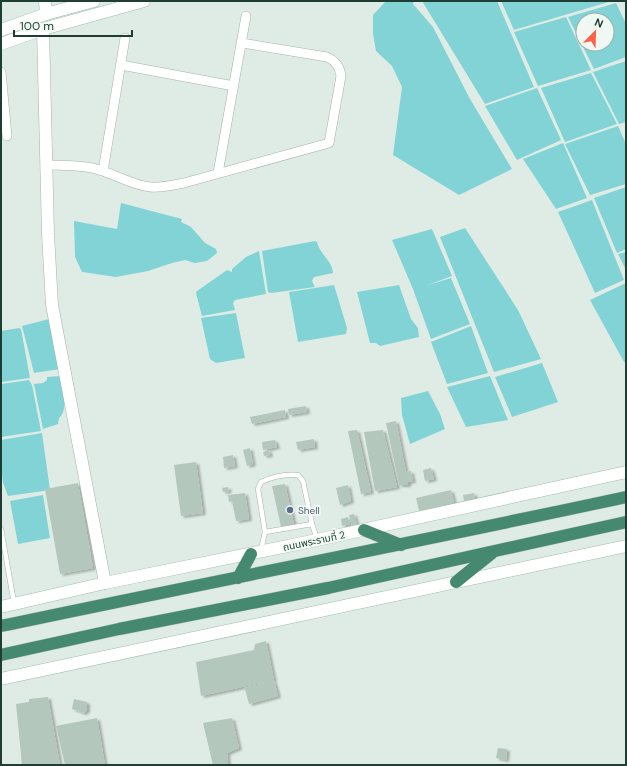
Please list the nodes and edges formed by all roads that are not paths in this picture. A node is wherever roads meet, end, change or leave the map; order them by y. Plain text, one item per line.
1 (45, 1) edge
2 (94, 1) edge
3 (137, 2) edge
4 (46, 14) junction
5 (246, 16) dead end
6 (43, 29) junction
7 (1, 30) edge
8 (125, 38) dead end
9 (242, 43) junction
10 (1, 44) edge
11 (121, 65) junction
12 (1, 72) edge
13 (234, 86) junction
14 (7, 136) dead end
15 (46, 165) junction
16 (103, 171) junction
17 (218, 173) junction
18 (626, 472) edge
19 (626, 497) edge
20 (626, 522) edge
21 (312, 524) junction
22 (1, 529) edge
23 (364, 530) junction
24 (265, 532) junction
25 (317, 540) junction
26 (401, 545) junction
27 (626, 546) edge
28 (494, 551) junction
29 (256, 553) junction
30 (238, 578) junction
31 (456, 582) junction
32 (105, 583) junction
33 (14, 604) junction
34 (1, 607) edge
35 (1, 626) edge
36 (1, 655) edge
37 (1, 679) edge

1 - 4 main road
2 - 4 main road
3 - 6 main road
4 - 7 main road
5 - 9 street
6 - 10 main road
6 - 15 main road
8 - 11 street
9 - 13 street
9 - 17 street
11 - 13 street
11 - 16 street
12 - 14 street
13 - 17 street
15 - 16 street
15 - 32 main road
16 - 17 street
18 - 23 main road, ถนนพระรามที่ 2
19 - 26 highway, ถนนพระรามที่ 2
20 - 28 highway
21 - 24 lane
21 - 24 lane
21 - 25 lane
22 - 33 lane
23 - 25 main road, ถนนพระรามที่ 2
23 - 26 highway
24 - 29 lane
25 - 29 main road, ถนนพระรามที่ 2
26 - 30 highway, ถนนพระรามที่ 2
27 - 31 main road
28 - 31 highway
28 - 36 highway
29 - 30 highway
29 - 32 main road, ถนนพระรามที่ 2
30 - 35 highway, ถนนพระรามที่ 2
31 - 37 main road
32 - 33 main road, ถนนพระรามที่ 2
33 - 34 main road, ถนนพระรามที่ 2

